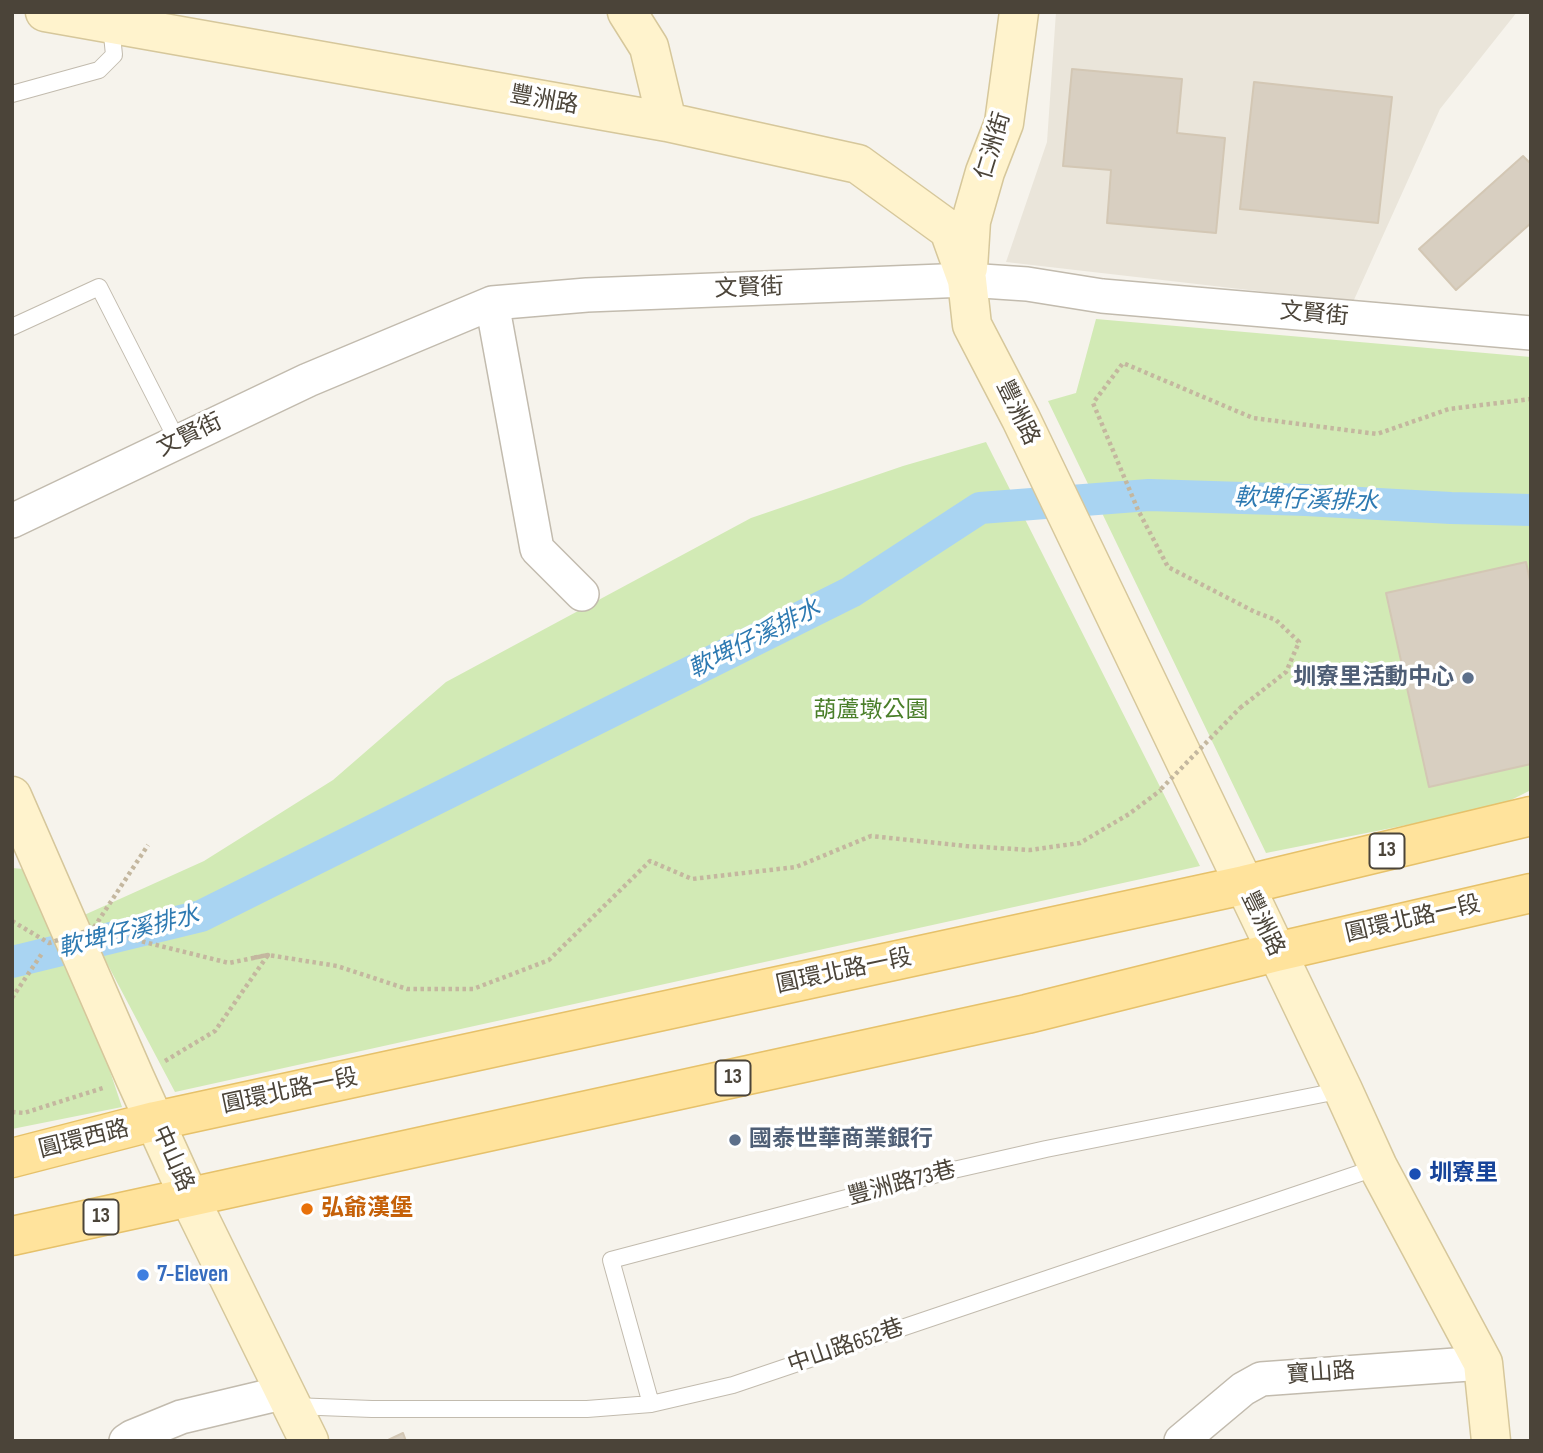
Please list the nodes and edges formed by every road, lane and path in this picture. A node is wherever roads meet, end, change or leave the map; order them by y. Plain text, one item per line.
1 (45, 12) edge
2 (627, 12) edge
3 (1019, 12) edge
4 (113, 18) edge
5 (12, 94) edge
6 (667, 122) junction
7 (967, 280) junction
8 (492, 303) junction
9 (12, 327) edge
10 (1531, 333) edge
11 (1531, 399) edge
12 (178, 442) junction
13 (12, 521) edge
14 (582, 594) dead end
15 (12, 796) edge
16 (1531, 816) edge
17 (148, 845) dead end
18 (1244, 885) junction
19 (1531, 893) edge
20 (12, 921) edge
21 (93, 929) junction
22 (49, 943) junction
23 (1276, 952) junction
24 (268, 955) junction
25 (252, 958) dead end
26 (12, 998) edge
27 (135, 1078) junction
28 (1343, 1090) junction
29 (12, 1112) edge
30 (155, 1121) junction
31 (12, 1158) edge
32 (1378, 1167) junction
33 (189, 1197) junction
34 (12, 1236) edge
35 (1483, 1363) junction
36 (290, 1399) junction
37 (651, 1404) junction
38 (126, 1441) edge
39 (309, 1441) edge
40 (1181, 1441) edge
41 (1491, 1441) edge

1 - 4 street, 豐洲路
2 - 6 street
3 - 7 street, 仁洲街
4 - 5 lane
4 - 6 street, 豐洲路
6 - 7 street, 豐洲路
7 - 8 street, 文賢街
7 - 10 street, 文賢街
7 - 18 street, 豐洲路
8 - 12 street, 文賢街
8 - 14 street
9 - 12 lane
11 - 24 path, bridge
12 - 13 street, 文賢街
15 - 27 street, 中山路
16 - 18 main road, 圓環北路一段 / 13
17 - 21 path, bridge
18 - 23 street, 豐洲路
18 - 30 main road, 圓環北路一段 / 13
19 - 23 main road, 圓環北路一段 / 13
20 - 22 path, bridge
21 - 22 path, bridge
21 - 24 path
22 - 26 path
23 - 28 street, 豐洲路
23 - 33 main road, 圓環北路一段 / 13
24 - 25 path
24 - 27 path
27 - 29 path
27 - 30 street, 中山路
28 - 32 street, 豐洲路
28 - 37 lane, 豐洲路73巷
30 - 31 main road, 圓環西路 / 13
30 - 33 street, 中山路
32 - 35 street, 豐洲路
32 - 37 lane, 中山路652巷
33 - 34 main road, 13
33 - 36 street, 中山路
35 - 40 street, 寶山路
35 - 41 street, 豐洲路
36 - 37 lane, 中山路652巷
36 - 38 street
36 - 39 street, 中山路

